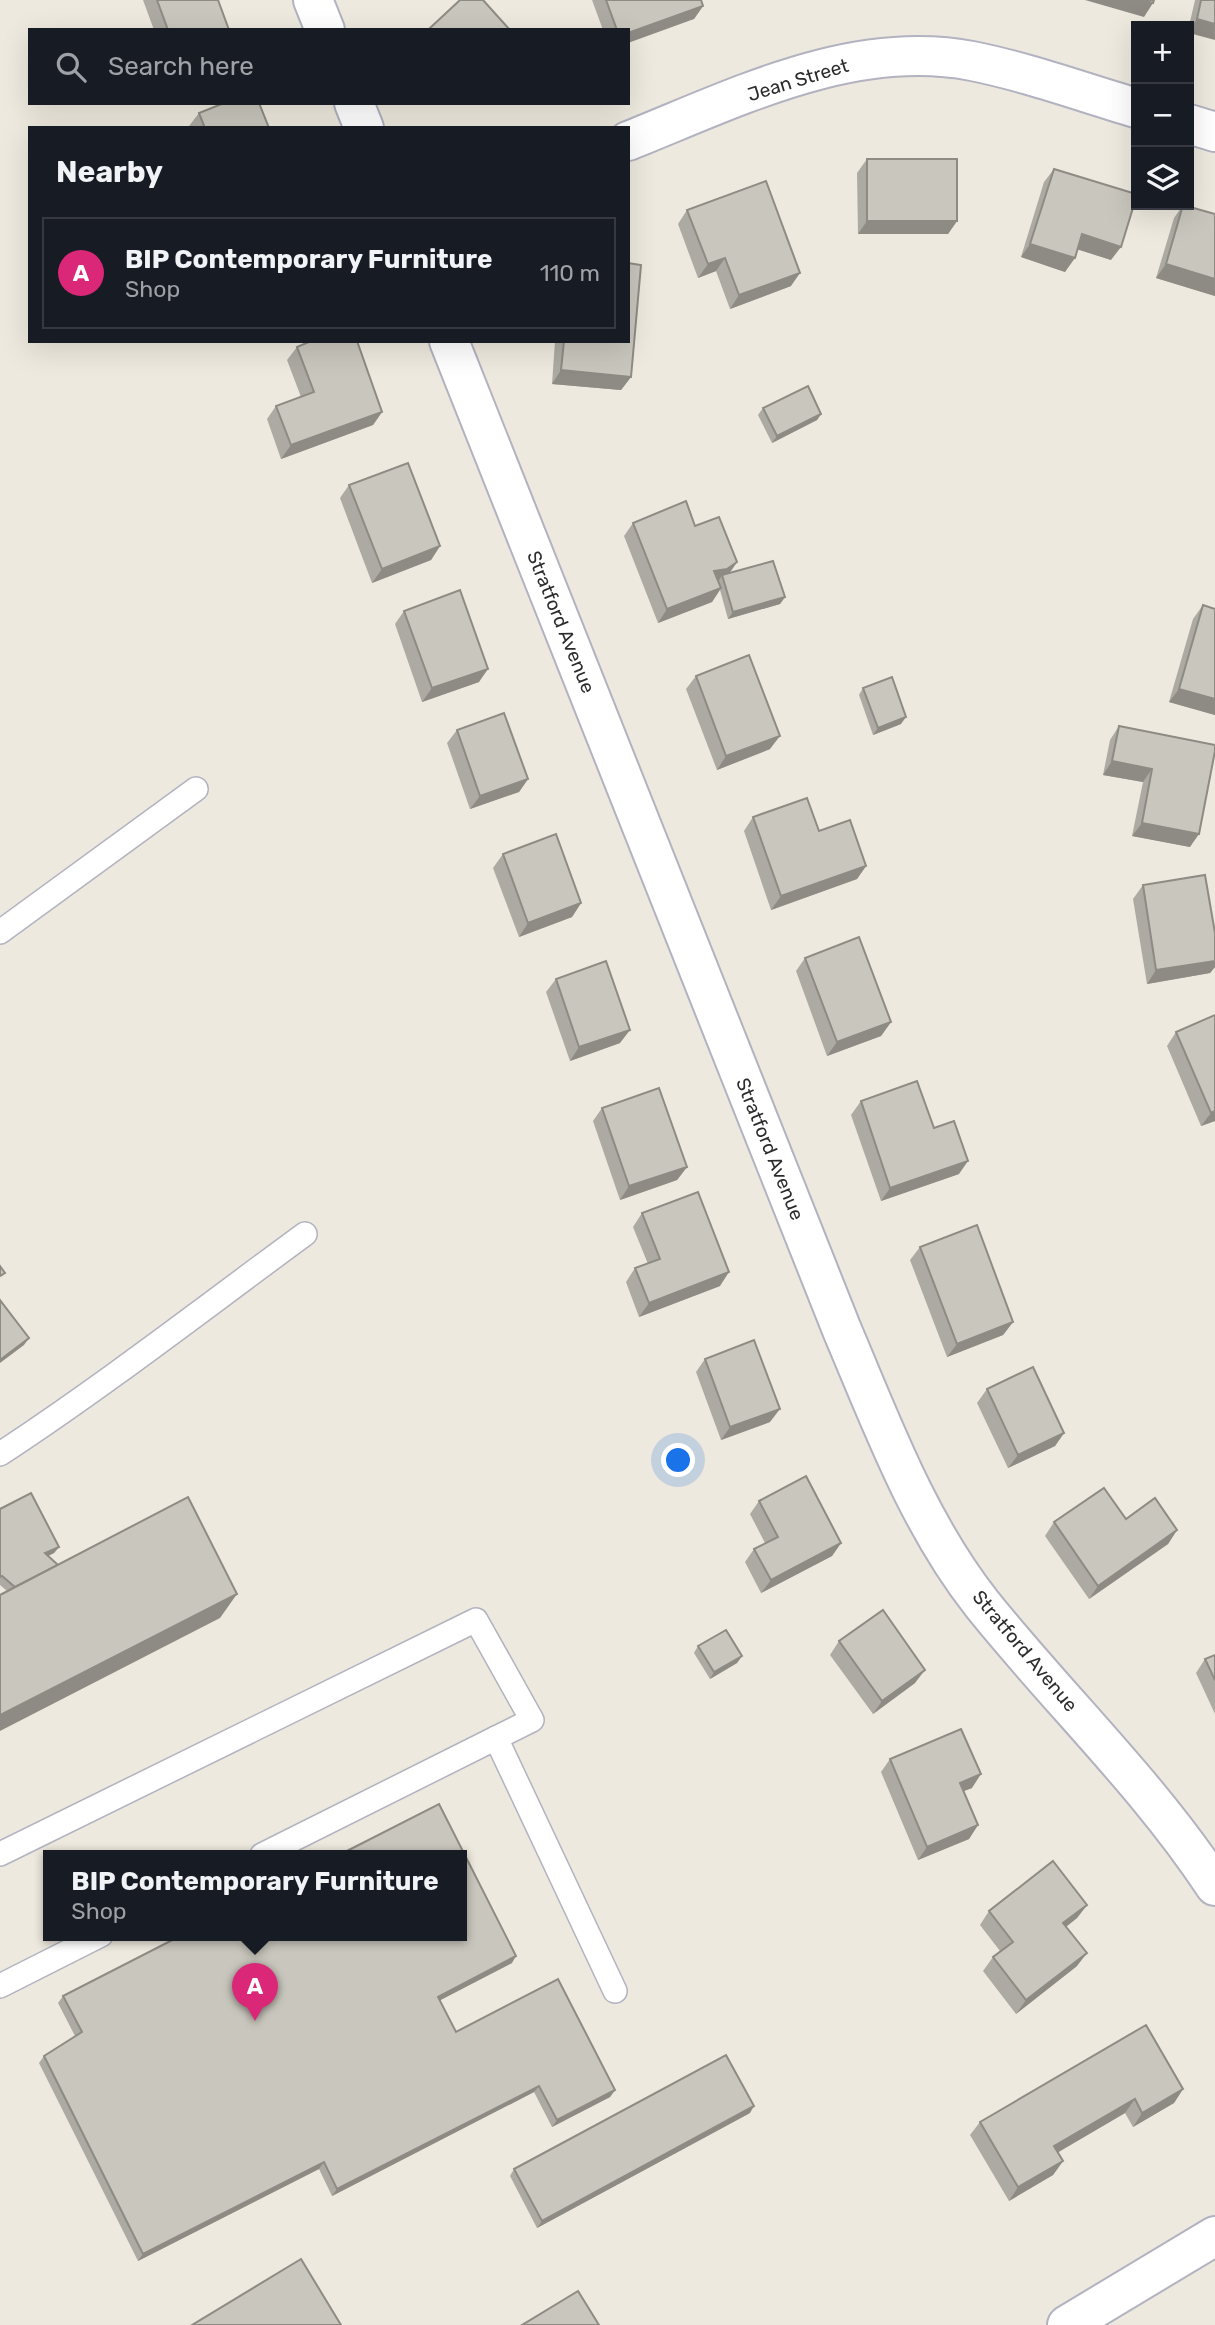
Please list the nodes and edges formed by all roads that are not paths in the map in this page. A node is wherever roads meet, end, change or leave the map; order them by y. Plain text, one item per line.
1 (313, 0) edge
2 (324, 28) edge
3 (355, 105) edge
4 (1131, 107) edge
5 (363, 126) edge
6 (1194, 126) edge
7 (1215, 132) edge
8 (630, 140) edge
9 (450, 343) edge
10 (196, 789) dead end
11 (0, 932) edge
12 (306, 1234) dead end
13 (0, 1454) edge
14 (496, 1738) junction
15 (272, 1850) edge
16 (0, 1854) edge
17 (1215, 1886) edge
18 (89, 1941) edge
19 (0, 1986) edge
20 (615, 1991) dead end
21 (1215, 2236) edge
22 (1067, 2325) edge

1 - 2 street
3 - 5 street
4 - 8 street, Jean Street
6 - 7 street
9 - 17 street, Stratford Avenue
10 - 11 lane
12 - 13 lane
14 - 15 lane
14 - 16 lane
14 - 20 lane
18 - 19 lane
21 - 22 street

